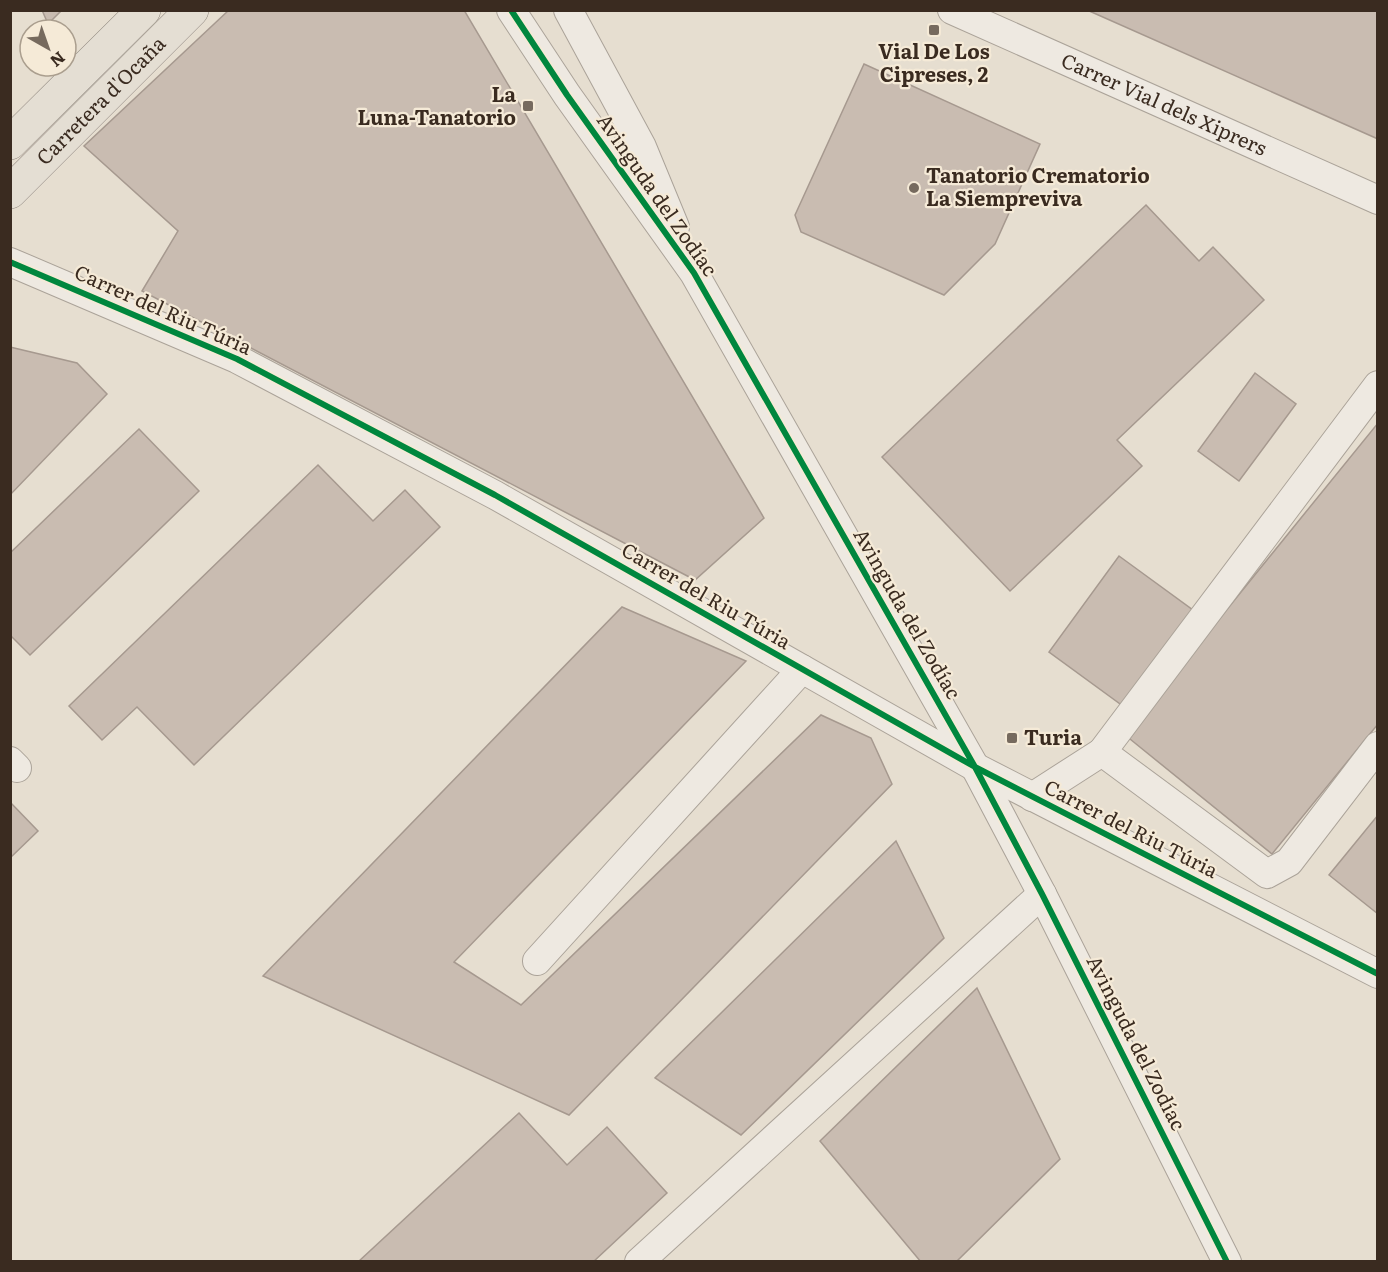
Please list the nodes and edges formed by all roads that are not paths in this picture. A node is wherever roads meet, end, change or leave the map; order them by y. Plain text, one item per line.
1 (144, 10) edge
2 (192, 10) edge
3 (511, 10) edge
4 (568, 10) edge
5 (952, 10) edge
6 (10, 143) edge
7 (10, 192) edge
8 (1377, 200) edge
9 (10, 262) edge
10 (694, 273) junction
11 (1377, 385) edge
12 (802, 669) junction
13 (1377, 746) edge
14 (1102, 752) junction
15 (975, 767) junction
16 (1032, 797) junction
17 (1042, 894) junction
18 (537, 962) dead end
19 (1377, 974) edge
20 (639, 1262) edge
21 (1227, 1262) edge

1 - 6 main road, Carretera d'Ocaña
2 - 7 main road, Carretera d'Ocaña
3 - 10 street, Avinguda del Zodíac
4 - 10 street, Avinguda del Zodíac
5 - 8 street, Carrer Vial dels Xiprers
9 - 12 street, Carrer del Riu Túria
10 - 15 street, Avinguda del Zodíac
11 - 14 street
12 - 15 street, Carrer del Riu Túria
12 - 18 street
13 - 14 street
14 - 16 street
15 - 16 street, Carrer del Riu Túria
15 - 17 street, Avinguda del Zodíac
16 - 19 street, Carrer del Riu Túria
17 - 20 street
17 - 21 street, Avinguda del Zodíac

